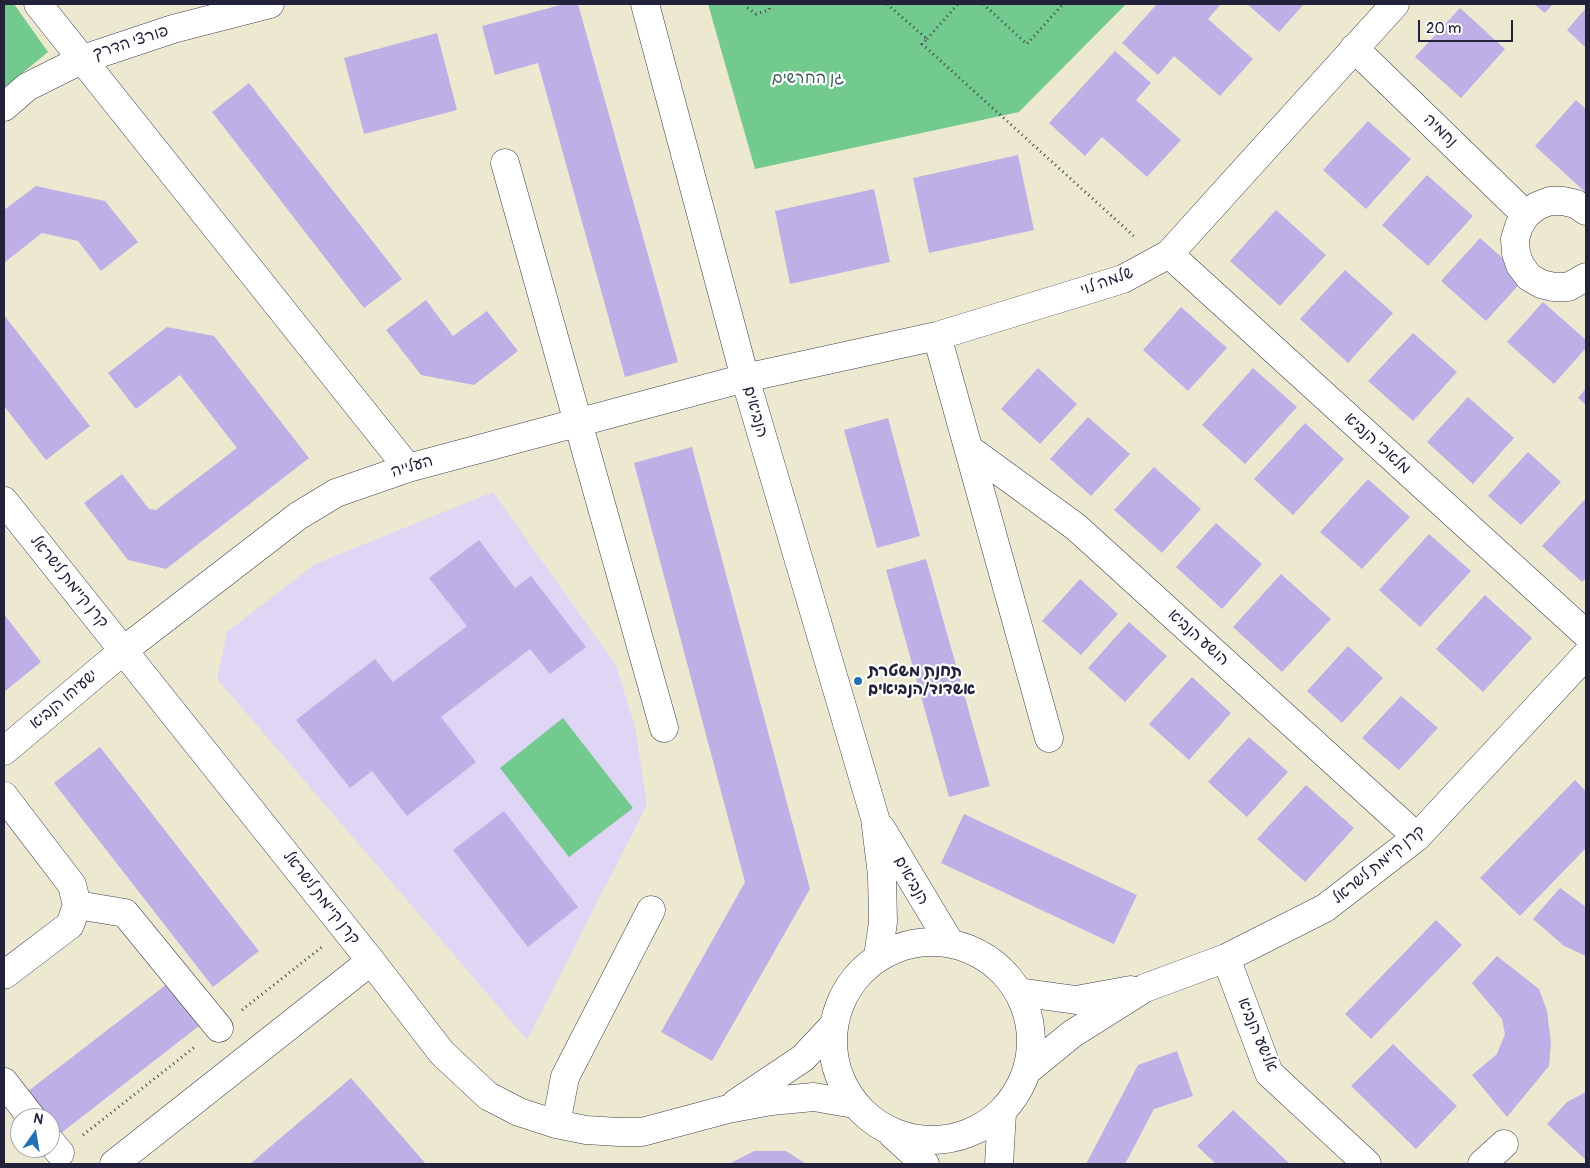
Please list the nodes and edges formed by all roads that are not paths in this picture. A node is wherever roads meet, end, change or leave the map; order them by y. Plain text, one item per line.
1 (38, 4) edge
2 (270, 4) edge
3 (644, 4) edge
4 (1396, 4) edge
5 (1354, 48) junction
6 (82, 59) junction
7 (4, 107) edge
8 (506, 163) dead end
9 (1586, 211) edge
10 (1526, 215) junction
11 (1164, 256) junction
12 (1586, 277) edge
13 (937, 336) junction
14 (745, 378) junction
15 (578, 423) junction
16 (969, 449) junction
17 (408, 468) junction
18 (4, 501) edge
19 (1586, 634) edge
20 (124, 650) junction
21 (1586, 655) edge
22 (664, 728) dead end
23 (1049, 738) dead end
24 (4, 751) edge
25 (4, 796) edge
26 (875, 818) junction
27 (1417, 838) junction
28 (78, 905) junction
29 (651, 910) dead end
30 (950, 943) junction
31 (878, 957) junction
32 (1226, 958) junction
33 (371, 961) junction
34 (4, 975) edge
35 (1145, 988) junction
36 (1018, 992) junction
37 (833, 1026) junction
38 (220, 1028) dead end
39 (1028, 1070) junction
40 (4, 1082) edge
41 (854, 1104) junction
42 (24, 1108) edge
43 (728, 1108) junction
44 (1002, 1113) junction
45 (556, 1124) junction
46 (890, 1132) junction
47 (1504, 1144) dead end
48 (114, 1164) edge
49 (925, 1164) edge
50 (999, 1164) edge
51 (1367, 1164) edge
52 (1482, 1164) edge

1 - 6 street
2 - 6 street, פורצי הדרך
3 - 14 street, הנביאים
4 - 5 street, שלמה לוי
5 - 10 street, נחמיה
5 - 11 street, שלמה לוי
6 - 7 street, פורצי הדרך
6 - 17 street
8 - 15 street
9 - 10 street
10 - 12 street
11 - 13 street, שלמה לוי
11 - 19 street, מלאכי הנביא
13 - 14 street, שלמה לוי
13 - 16 street
14 - 15 street, העלייה
14 - 26 street, הנביאים
15 - 17 street, העלייה
15 - 22 street
16 - 23 street
16 - 27 street, הושע הנביא
17 - 20 street, העלייה
18 - 20 street, קרן קיימת לישראל
20 - 24 street, ישעיהו הנביא
20 - 33 street, קרן קיימת לישראל
21 - 27 street, קרן קיימת לישראל
25 - 28 street
26 - 30 street, הנביאים
26 - 31 street, הנביאים
27 - 32 street, קרן קיימת לישראל
28 - 34 street
28 - 38 street
29 - 45 street
30 - 31 street
30 - 36 street
31 - 37 street
32 - 35 street, קרן קיימת לישראל
32 - 51 street, אלישע הנביא
33 - 45 street, קרן קיימת לישראל
33 - 48 street
35 - 36 street, קרן קיימת לישראל
35 - 39 street, קרן קיימת לישראל
36 - 39 street
37 - 41 street
37 - 43 street, קרן קיימת לישראל
39 - 44 street
40 - 42 street
41 - 43 street, קרן קיימת לישראל
41 - 46 street
43 - 45 street, קרן קיימת לישראל
44 - 46 street
44 - 50 street
46 - 49 street
47 - 52 street

